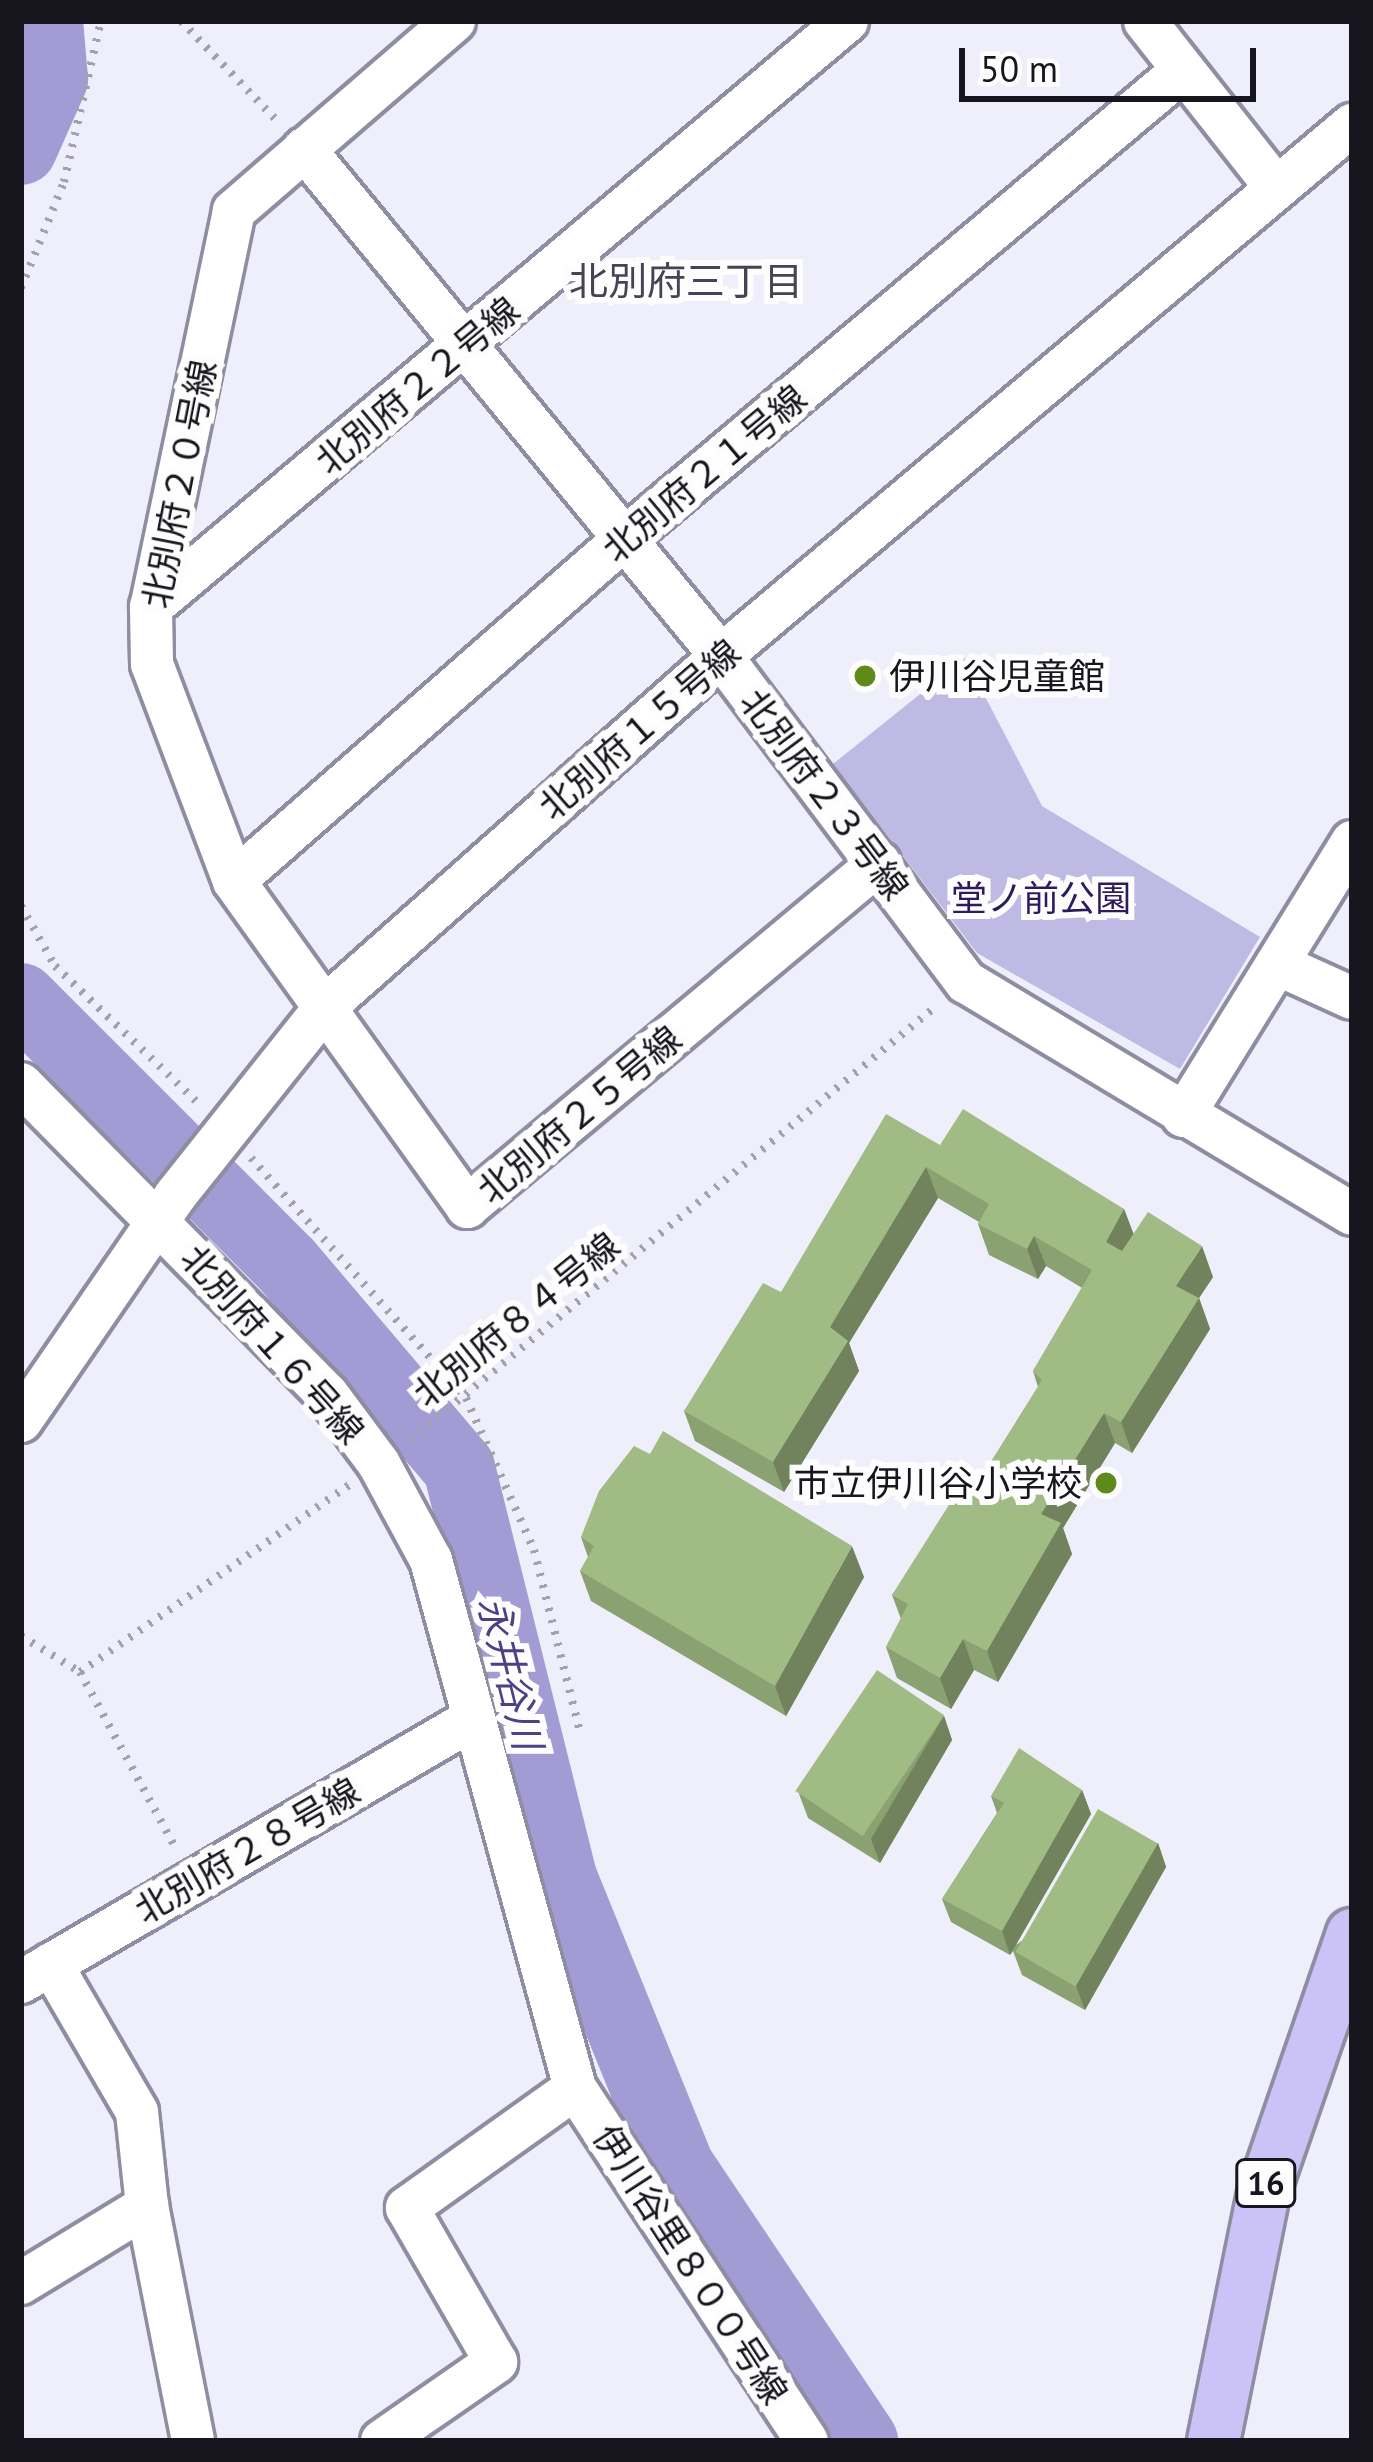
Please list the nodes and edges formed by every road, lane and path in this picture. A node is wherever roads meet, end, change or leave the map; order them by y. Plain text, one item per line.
1 (101, 21) edge
2 (181, 21) edge
3 (454, 21) edge
4 (847, 21) edge
5 (1145, 21) edge
6 (1181, 72) junction
7 (1352, 125) edge
8 (304, 149) junction
9 (1275, 186) junction
10 (21, 287) edge
11 (464, 346) junction
12 (623, 540) junction
13 (151, 607) junction
14 (721, 656) junction
15 (1352, 842) edge
16 (879, 862) junction
17 (234, 881) junction
18 (1277, 964) junction
19 (966, 982) junction
20 (1352, 998) edge
21 (326, 1006) junction
22 (21, 1084) edge
23 (1183, 1116) junction
24 (168, 1208) junction
25 (1352, 1214) edge
26 (466, 1398) junction
27 (21, 1421) edge
28 (379, 1463) junction
29 (21, 1636) edge
30 (80, 1672) junction
31 (473, 1719) junction
32 (580, 1732) dead end
33 (194, 1881) junction
34 (1352, 1934) edge
35 (36, 1973) edge
36 (575, 2088) junction
37 (147, 2206) junction
38 (21, 2283) edge
39 (193, 2441) edge
40 (382, 2441) edge
41 (807, 2441) edge
42 (1214, 2441) edge

1 - 10 path
2 - 8 path
3 - 8 street, 北別府２０号線
4 - 11 street, 北別府２２号線
5 - 6 street
6 - 9 street
6 - 12 street, 北別府２１号線
7 - 9 street, 北別府１５号線
8 - 11 street, 北別府２３号線
8 - 13 street, 北別府２０号線
9 - 14 street, 北別府１５号線
11 - 12 street, 北別府２３号線
11 - 13 street, 北別府２２号線
12 - 14 street, 北別府２３号線
12 - 17 street, 北別府２１号線
13 - 17 street, 北別府２０号線
14 - 16 street, 北別府２３号線
14 - 21 street, 北別府１５号線
15 - 18 street
16 - 19 street, 北別府２３号線
16 - 21 street, 北別府２５号線
17 - 21 street, 北別府２０号線
18 - 20 street
18 - 23 street
19 - 23 street, 北別府２３号線
19 - 26 path, 北別府８４号線
21 - 24 street, 北別府１５号線
22 - 24 street, 北別府１６号線
23 - 25 street, 北別府２３号線
24 - 27 street, 北別府１５号線
24 - 28 street, 北別府１６号線
26 - 28 path, 北別府８４号線
26 - 32 path
28 - 30 path, 北別府８４号線
28 - 31 street, 北別府１６号線
29 - 30 path
30 - 33 path
31 - 33 street, 北別府２８号線
31 - 36 street, 北別府１６号線
33 - 35 street, 北別府２８号線
34 - 42 main road, 16
35 - 37 street
36 - 40 street
36 - 41 street, 伊川谷里８００号線
37 - 38 street
37 - 39 street

